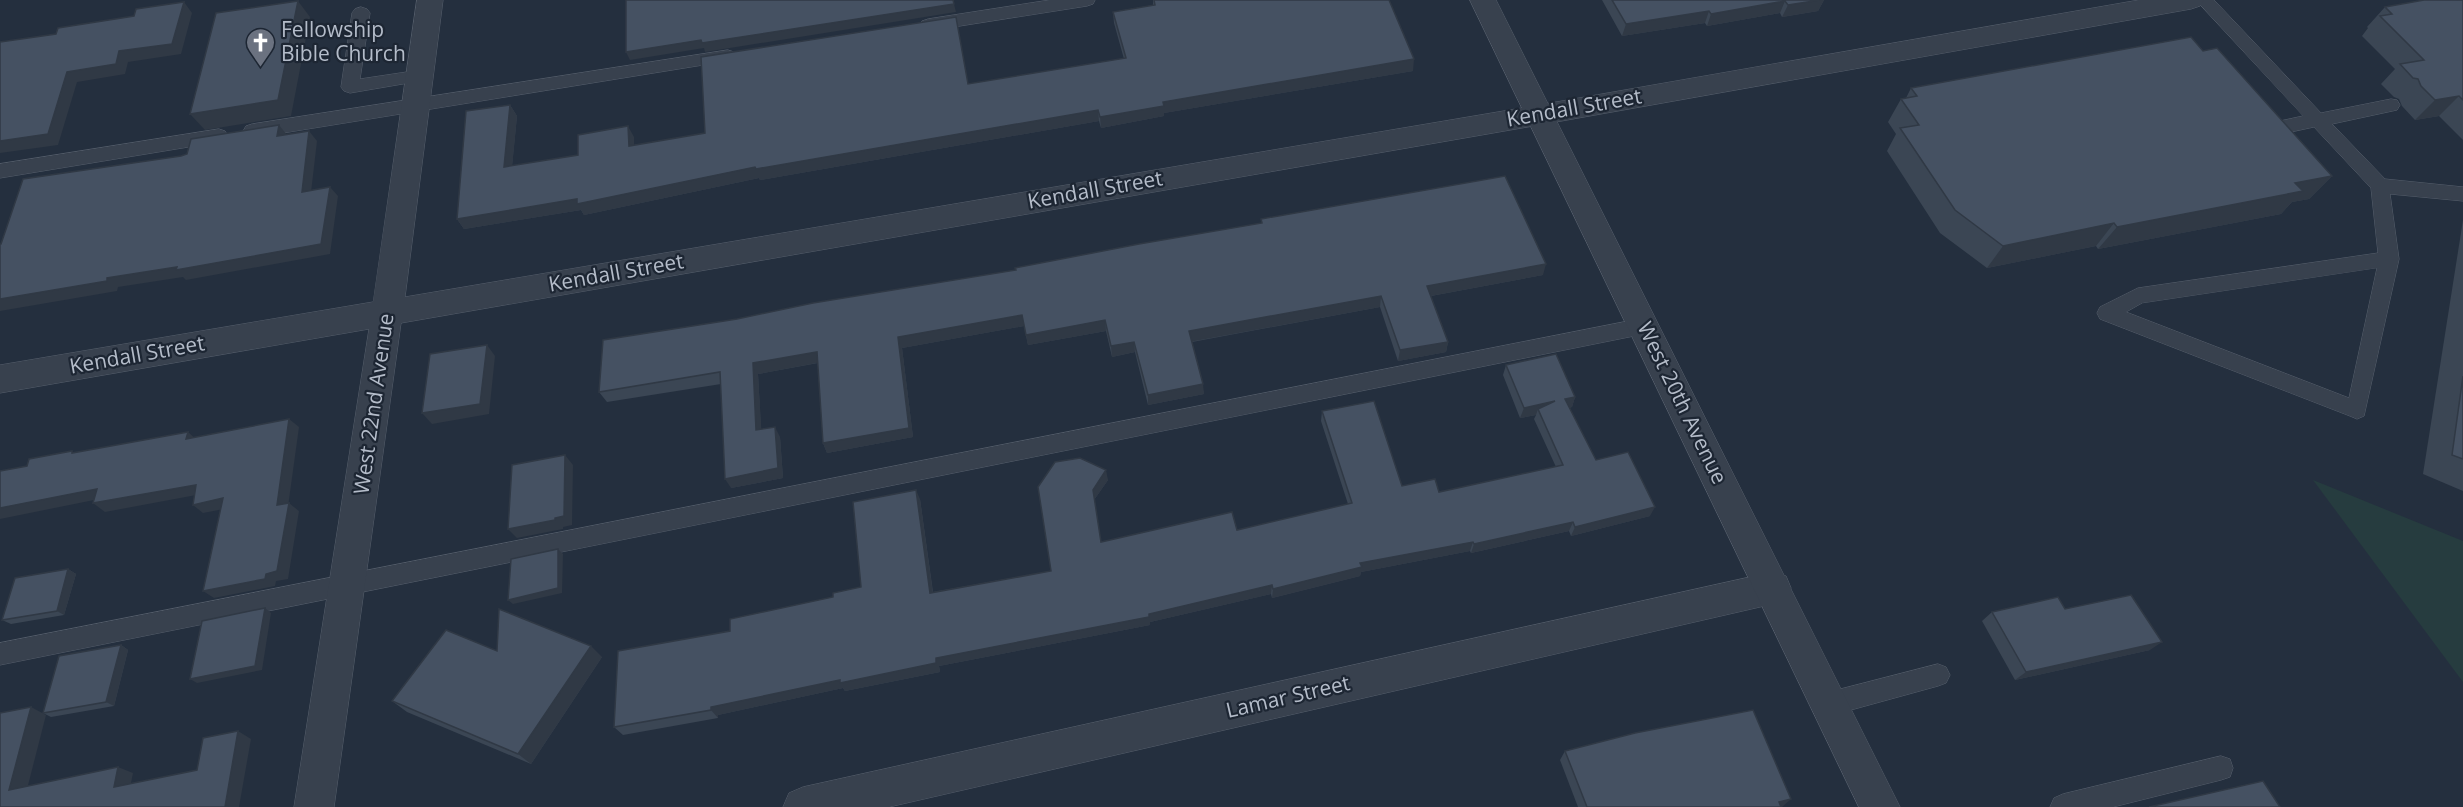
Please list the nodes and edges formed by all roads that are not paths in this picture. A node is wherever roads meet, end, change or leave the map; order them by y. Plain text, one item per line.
1 (430, 0) edge
2 (1087, 0) edge
3 (1483, 0) edge
4 (2190, 0) edge
5 (2204, 0) edge
6 (361, 13) dead end
7 (910, 28) edge
8 (745, 54) edge
9 (417, 91) junction
10 (2391, 105) dead end
11 (1539, 115) junction
12 (2317, 119) junction
13 (2263, 131) edge
14 (0, 171) edge
15 (2380, 186) junction
16 (2463, 194) edge
17 (2389, 259) junction
18 (387, 312) junction
19 (1644, 326) junction
20 (0, 379) edge
21 (347, 585) junction
22 (1773, 588) junction
23 (0, 654) edge
24 (1938, 675) dead end
25 (1829, 704) junction
26 (2221, 768) dead end
27 (314, 807) edge
28 (802, 807) edge
29 (1880, 807) edge
30 (2062, 807) edge

1 - 9 street, West 22nd Avenue
2 - 7 lane
3 - 11 street, West 20th Avenue
4 - 11 street, Kendall Street
5 - 12 lane
6 - 9 lane
8 - 9 lane
9 - 14 lane
9 - 18 street, West 22nd Avenue
10 - 12 lane
11 - 18 street, Kendall Street
11 - 19 street, West 20th Avenue
12 - 13 lane
12 - 15 lane
15 - 16 lane
15 - 17 lane
17 - 17 lane
18 - 20 street, Kendall Street
18 - 21 street, West 22nd Avenue
19 - 21 lane
19 - 22 street, West 20th Avenue
21 - 23 lane
21 - 27 street, West 22nd Avenue
22 - 25 street, West 20th Avenue
22 - 28 street, Lamar Street
24 - 25 lane
25 - 29 street, West 20th Avenue
26 - 30 lane

